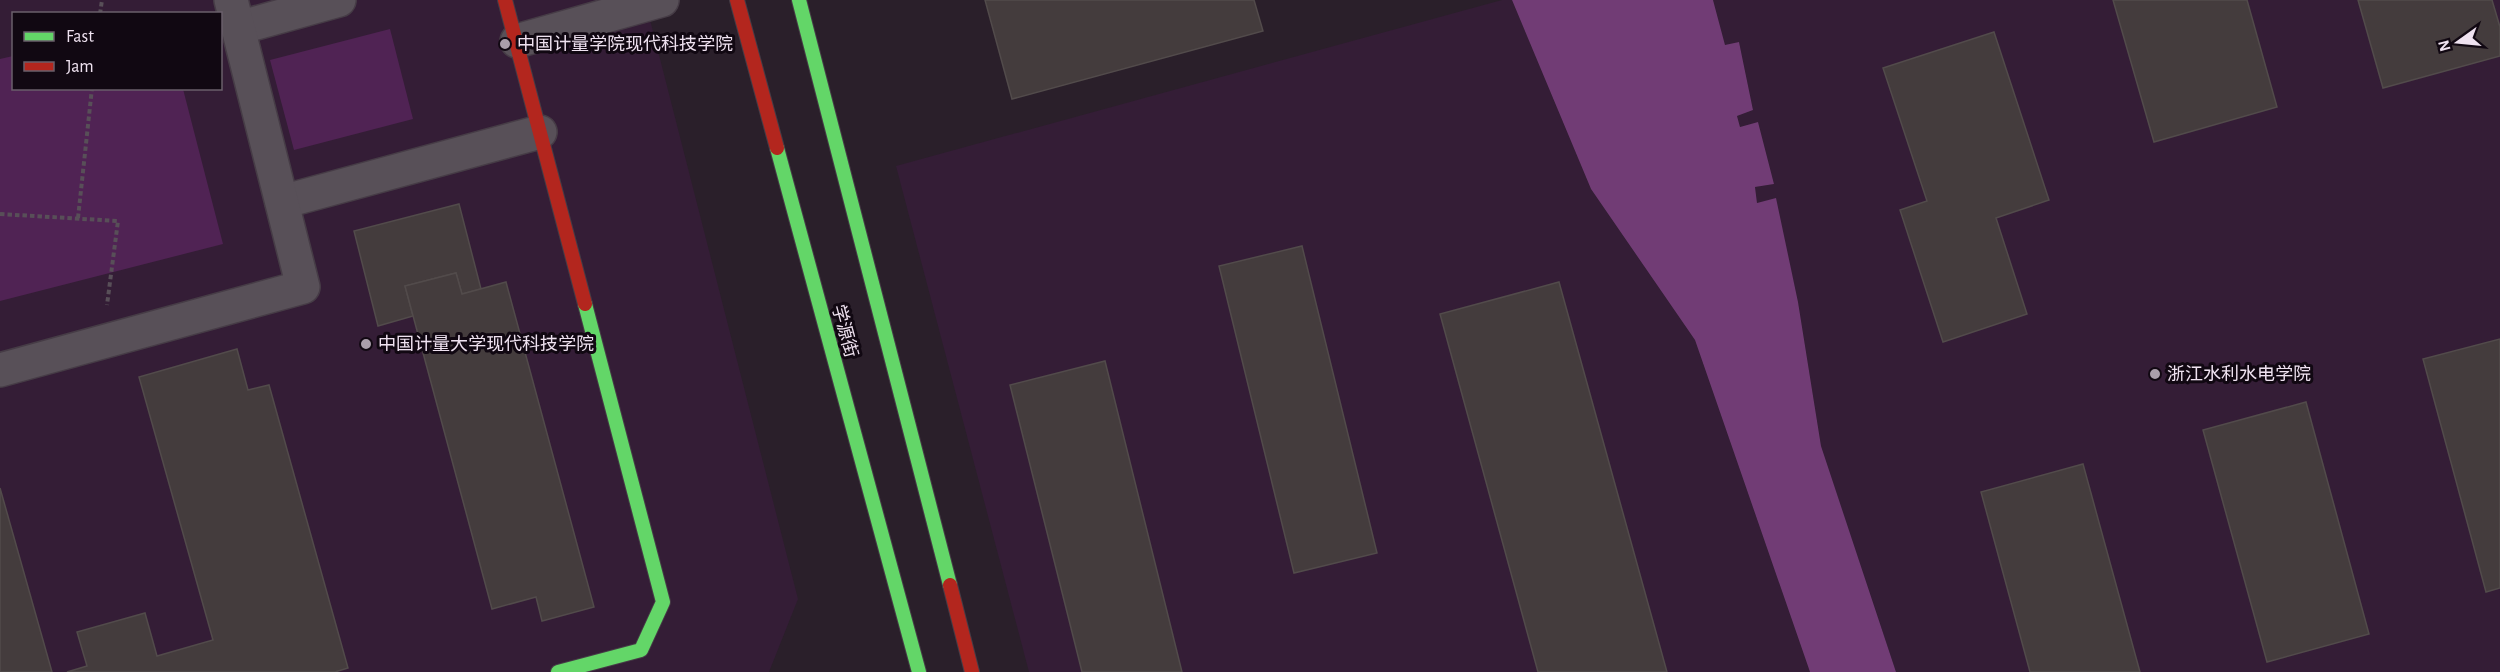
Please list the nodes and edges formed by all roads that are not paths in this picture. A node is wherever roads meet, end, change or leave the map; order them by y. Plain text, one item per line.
1 (339, 0) edge
2 (505, 0) edge
3 (662, 0) edge
4 (737, 0) edge
5 (799, 0) edge
6 (234, 14) edge
7 (517, 41) junction
8 (540, 132) junction
9 (282, 202) junction
10 (0, 369) edge
11 (558, 672) edge
12 (919, 672) edge
13 (972, 672) edge

1 - 6 street
2 - 7 main road
3 - 7 street
4 - 12 main road, 学源街
5 - 13 main road
6 - 9 street
7 - 8 main road
8 - 9 street
8 - 11 main road
9 - 10 street

